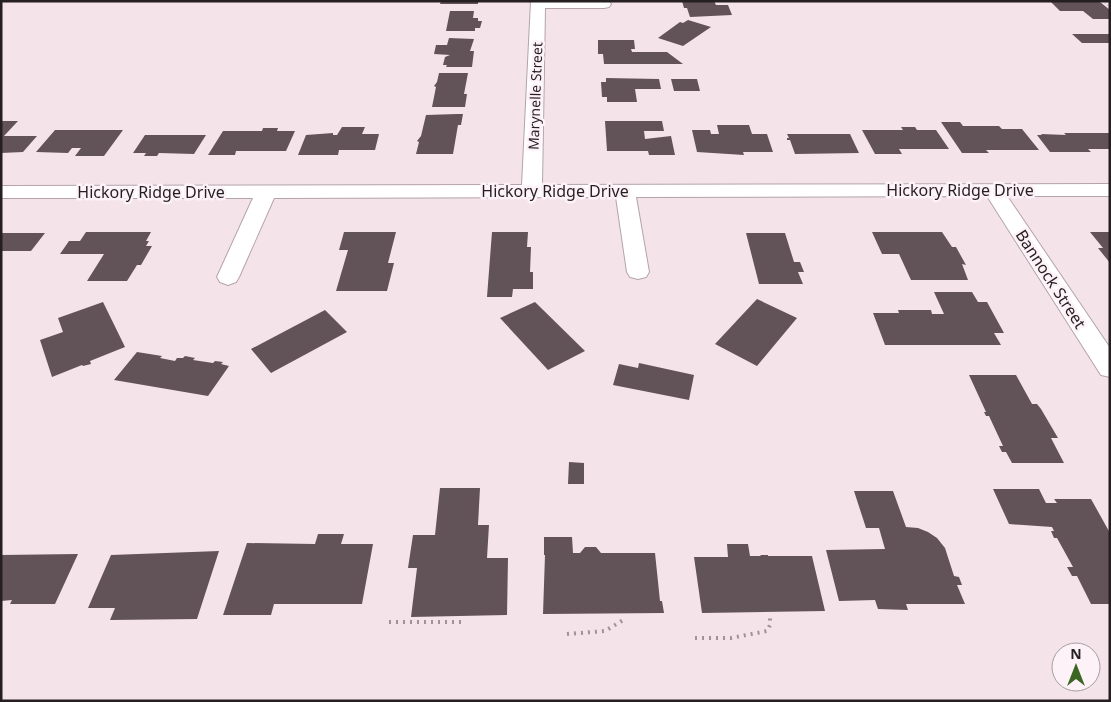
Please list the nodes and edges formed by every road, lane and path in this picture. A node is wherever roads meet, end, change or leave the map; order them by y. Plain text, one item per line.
1 (1103, 1) edge
2 (538, 3) edge
3 (604, 4) dead end
4 (1110, 7) edge
5 (532, 190) junction
6 (993, 190) junction
7 (1110, 190) edge
8 (625, 191) junction
9 (1, 192) edge
10 (266, 192) junction
11 (638, 272) dead end
12 (228, 277) dead end
13 (1110, 368) edge
14 (770, 617) dead end
15 (625, 619) dead end
16 (389, 622) dead end
17 (466, 622) dead end
18 (567, 634) dead end
19 (695, 638) dead end

1 - 4 path
2 - 3 street
2 - 5 street, Marynelle Street
5 - 8 street, Hickory Ridge Drive
5 - 10 street, Hickory Ridge Drive
6 - 7 street, Hickory Ridge Drive
6 - 8 street, Hickory Ridge Drive
6 - 13 street, Bannock Street
8 - 11 street
9 - 10 street, Hickory Ridge Drive
10 - 12 street
14 - 19 path
15 - 18 path
16 - 17 path

